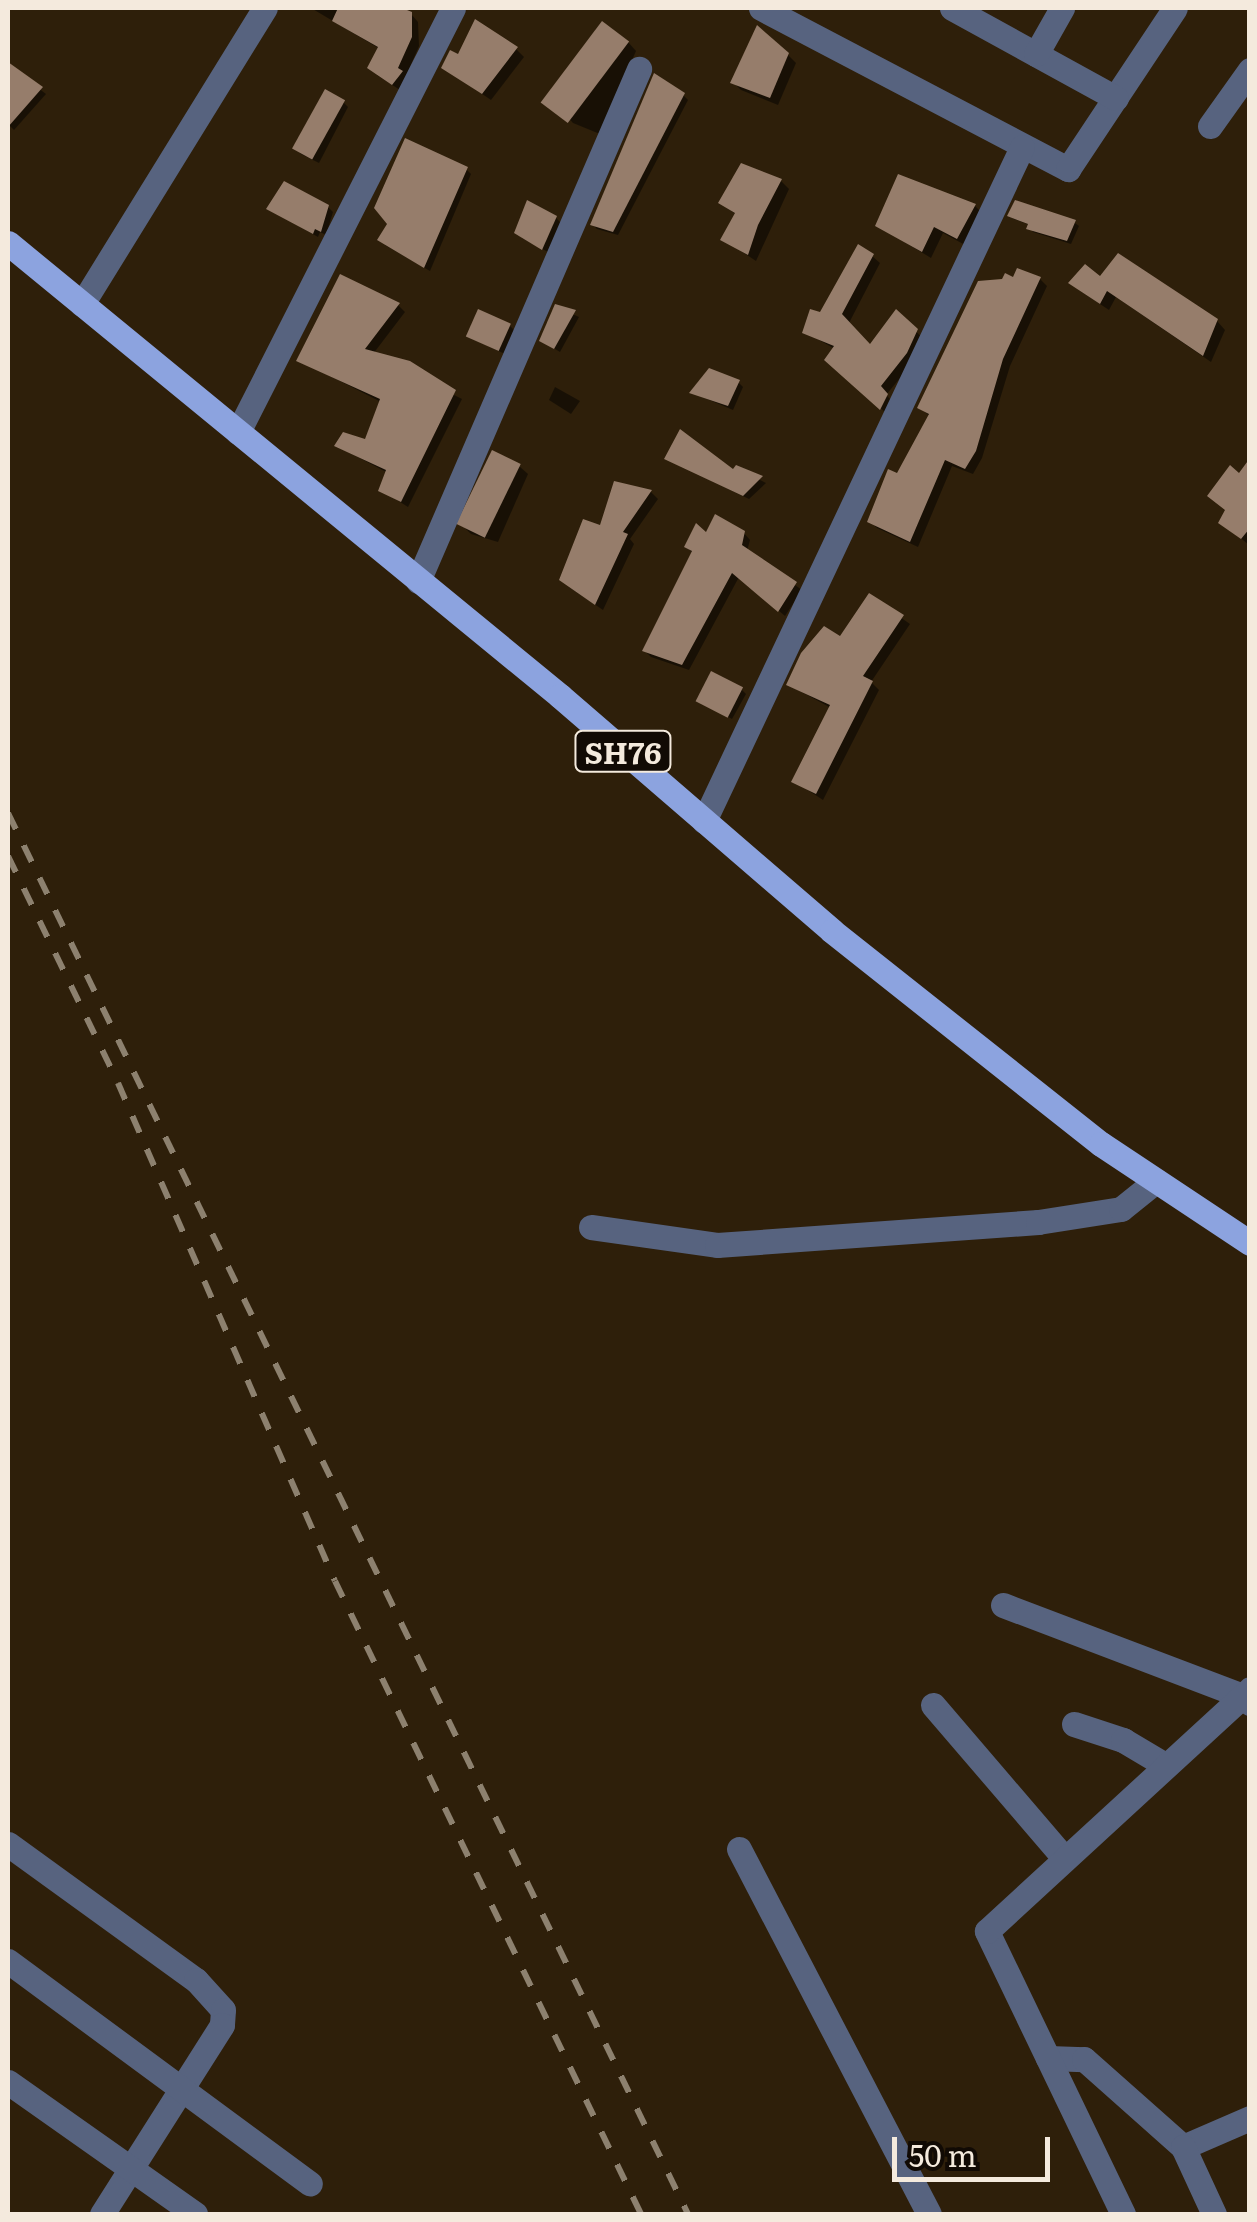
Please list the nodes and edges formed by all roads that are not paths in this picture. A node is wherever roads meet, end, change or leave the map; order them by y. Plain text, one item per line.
1 (265, 8) edge
2 (453, 8) edge
3 (761, 8) edge
4 (952, 8) edge
5 (1062, 8) edge
6 (1176, 8) edge
7 (1036, 54) junction
8 (639, 68) dead end
9 (1250, 70) edge
10 (1116, 98) junction
11 (1210, 126) dead end
12 (1022, 146) junction
13 (8, 243) edge
14 (82, 304) junction
15 (238, 432) junction
16 (418, 580) junction
17 (704, 820) junction
18 (1156, 1181) junction
19 (590, 1227) dead end
20 (1250, 1242) edge
21 (1003, 1605) dead end
22 (1247, 1696) edge
23 (933, 1705) dead end
24 (1074, 1724) dead end
25 (1165, 1766) junction
26 (8, 1844) edge
27 (739, 1849) dead end
28 (1064, 1858) junction
29 (8, 1961) edge
30 (1048, 2058) junction
31 (8, 2082) edge
32 (180, 2088) junction
33 (1250, 2118) edge
34 (1183, 2148) junction
35 (130, 2168) junction
36 (310, 2184) dead end
37 (102, 2214) edge
38 (196, 2214) edge
39 (930, 2214) edge
40 (1124, 2214) edge
41 (1214, 2214) edge

1 - 14 street
2 - 15 street
3 - 12 street
4 - 7 street
5 - 7 street
6 - 10 street
7 - 10 street
8 - 16 street
9 - 11 street
10 - 12 street
12 - 17 street
13 - 14 main road, SH76
14 - 15 main road, SH76
15 - 16 main road, SH76
16 - 17 main road, SH76
17 - 18 main road, SH76
18 - 19 street
18 - 20 main road, SH76
21 - 22 street
22 - 25 street
23 - 28 street
24 - 25 street
25 - 28 street
26 - 32 street
27 - 39 street
28 - 30 street
29 - 32 street
30 - 34 street
30 - 40 street
31 - 35 street
32 - 35 street
32 - 36 street
33 - 34 street
34 - 41 street
35 - 37 street
35 - 38 street

